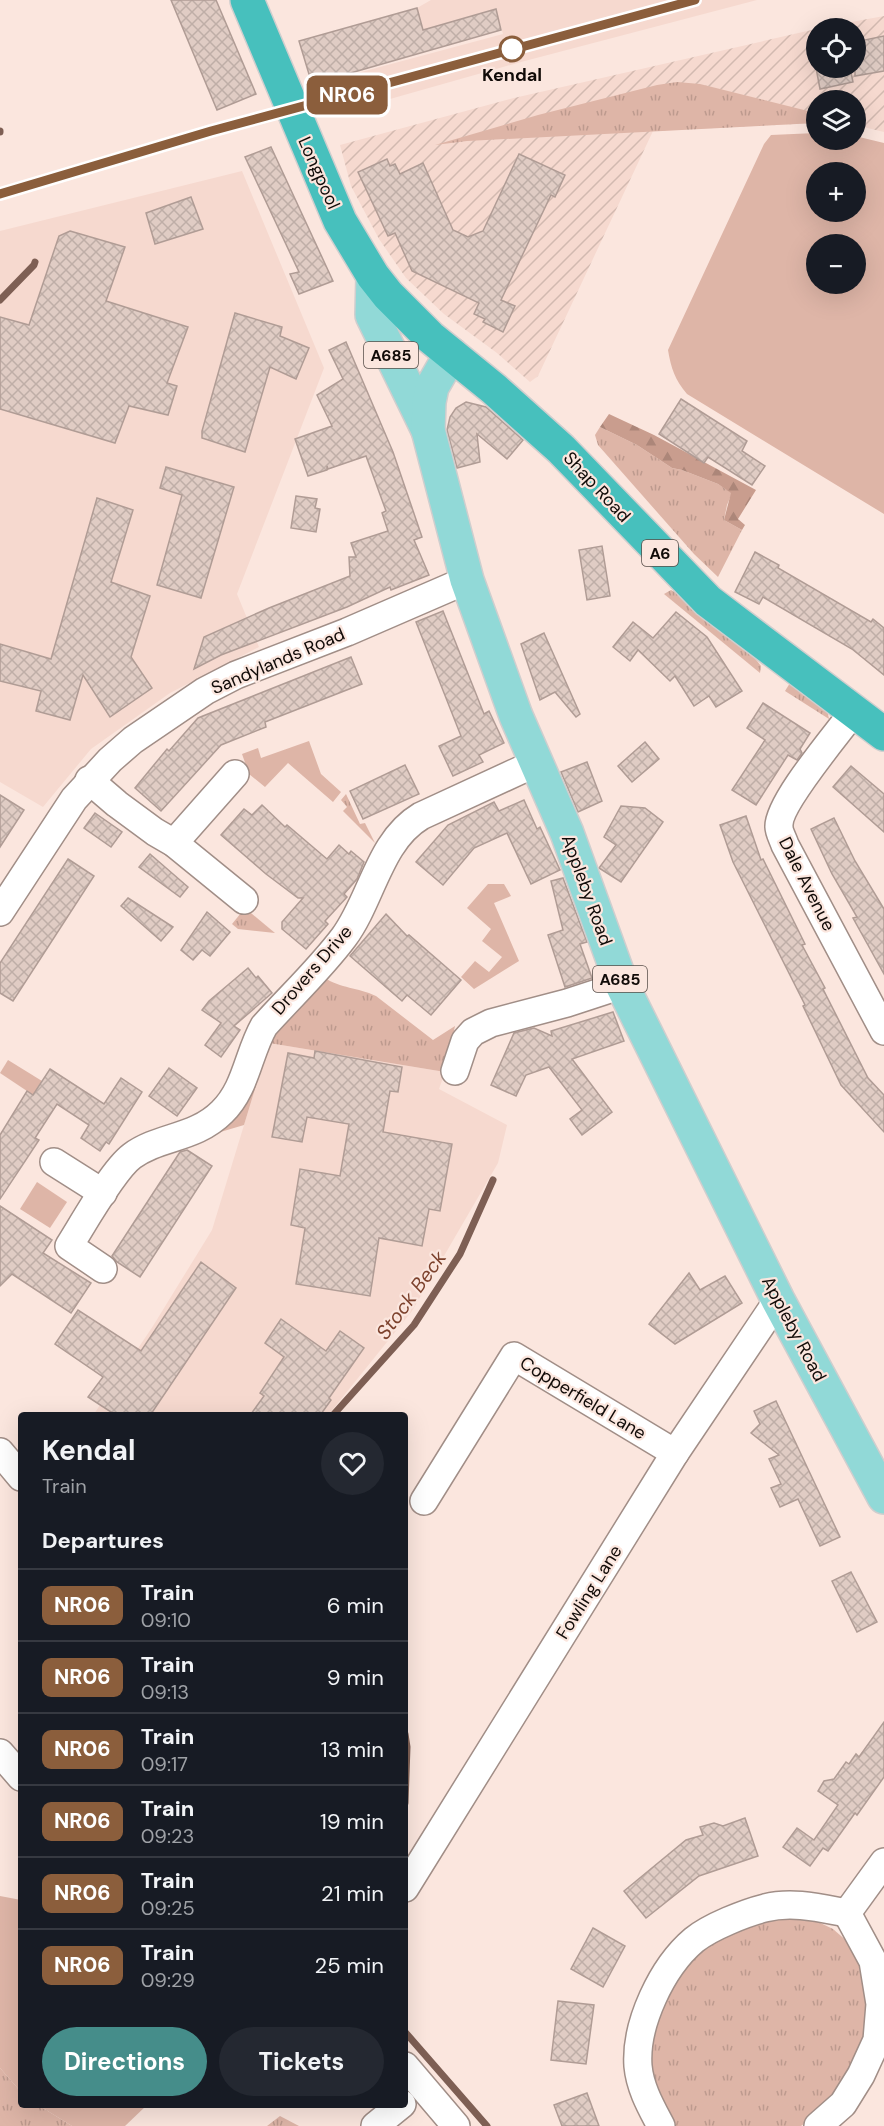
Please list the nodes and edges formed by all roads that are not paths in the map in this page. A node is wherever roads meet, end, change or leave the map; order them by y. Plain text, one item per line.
1 (247, 0) edge
2 (373, 276) junction
3 (451, 354) junction
4 (428, 430) junction
5 (467, 580) junction
6 (854, 711) junction
7 (884, 734) edge
8 (537, 764) junction
9 (235, 774) dead end
10 (89, 780) junction
11 (174, 843) junction
12 (243, 900) dead end
13 (0, 912) edge
14 (622, 985) junction
15 (884, 1031) edge
16 (455, 1071) dead end
17 (54, 1162) dead end
18 (103, 1193) junction
19 (103, 1269) dead end
20 (778, 1300) junction
21 (0, 1452) edge
22 (675, 1453) junction
23 (18, 1473) edge
24 (884, 1497) edge
25 (424, 1501) dead end
26 (0, 1753) edge
27 (18, 1774) edge
28 (884, 1862) edge
29 (408, 1883) edge
30 (847, 1913) junction
31 (410, 2098) edge
32 (398, 2108) edge
33 (375, 2126) edge
34 (456, 2126) edge
35 (660, 2126) edge
36 (818, 2126) edge

1 - 2 highway, Longpool / A6
2 - 3 highway, Shap Road / A6
2 - 4 main road, A685
3 - 4 main road, Appleby Road / A685
3 - 6 highway, Shap Road / A6
4 - 5 main road, Appleby Road / A685
5 - 8 main road, Appleby Road / A685
5 - 10 street, Sandylands Road
6 - 7 highway, Shap Road / A6
6 - 15 street, Dale Avenue
8 - 14 main road, Appleby Road / A685
8 - 18 street, Drovers Drive
9 - 11 street
10 - 11 street
10 - 13 street, Sandylands Road
11 - 12 street
14 - 16 street
14 - 20 main road, Appleby Road / A685
17 - 18 street
18 - 19 street, Drovers Drive
20 - 22 street, Fowling Lane
20 - 24 main road, Appleby Road / A685
21 - 23 street
22 - 25 street, Copperfield Lane
22 - 29 street, Fowling Lane
26 - 27 street
28 - 30 street
30 - 35 street
30 - 36 street
31 - 34 street
32 - 33 street

